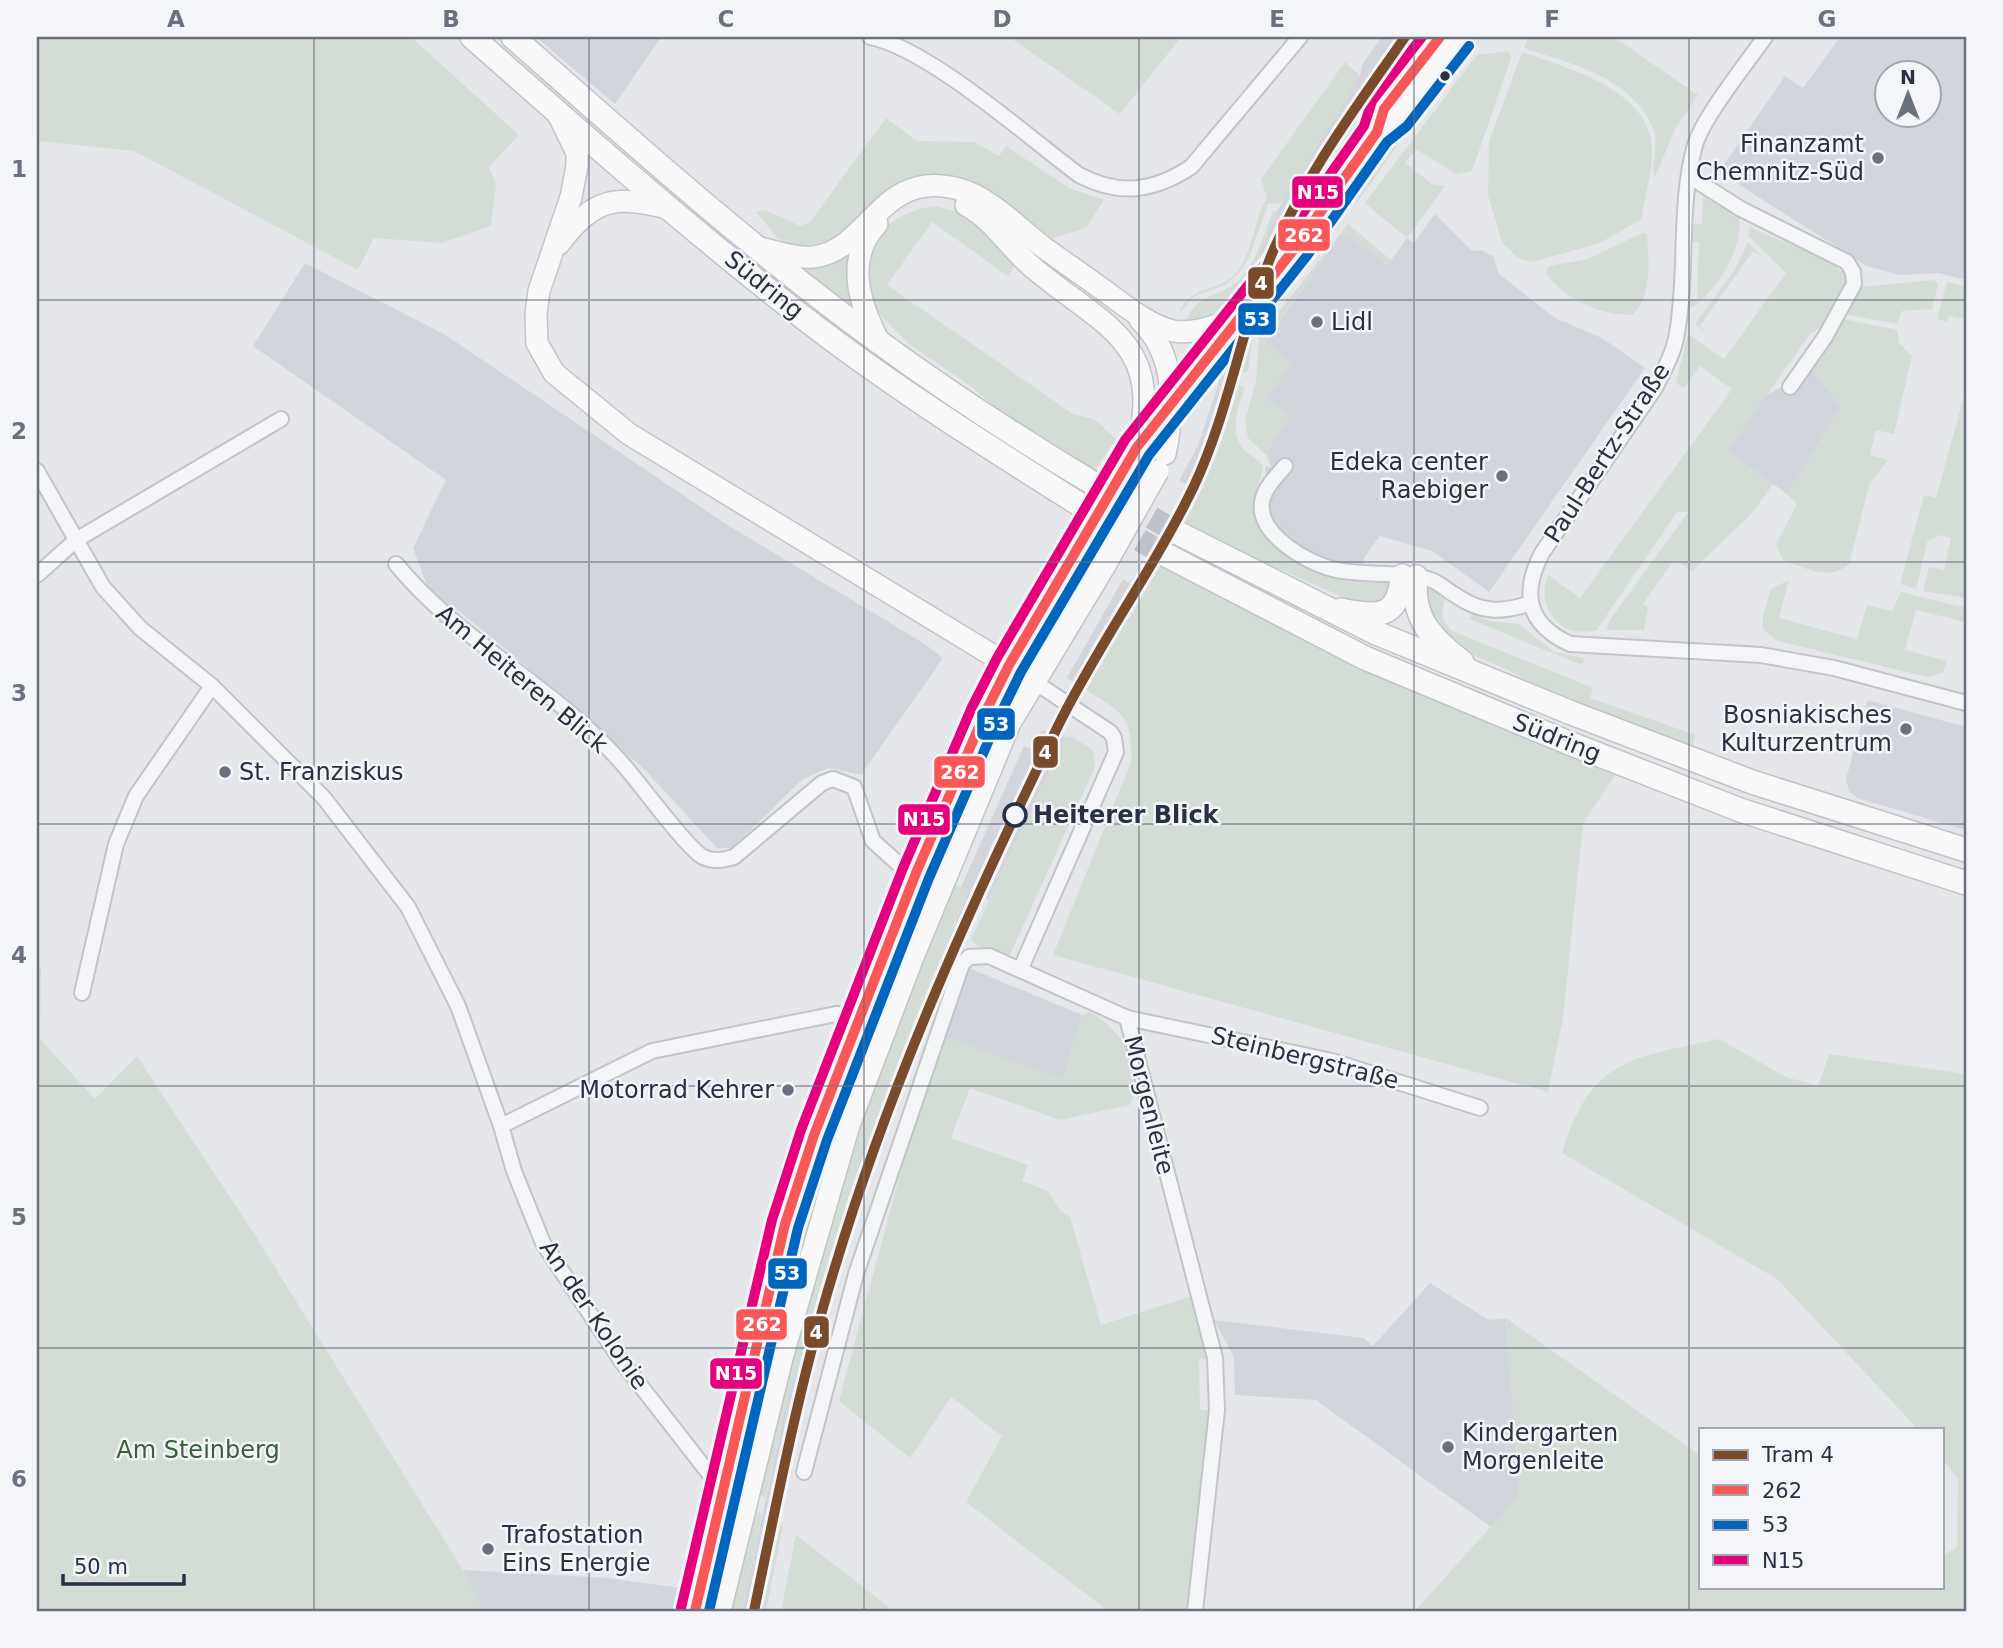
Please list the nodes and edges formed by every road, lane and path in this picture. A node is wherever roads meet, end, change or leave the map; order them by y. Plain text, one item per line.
1 (472, 37) edge
2 (513, 37) edge
3 (870, 37) edge
4 (1300, 37) edge
5 (1440, 37) edge
6 (1458, 37) edge
7 (1765, 37) edge
8 (557, 112) junction
9 (1377, 132) junction
10 (1689, 176) junction
11 (668, 208) junction
12 (755, 247) junction
13 (549, 260) junction
14 (1129, 309) junction
15 (1241, 317) junction
16 (879, 342) junction
17 (1138, 369) junction
18 (1790, 387) dead end
19 (1181, 397) junction
20 (281, 419) dead end
21 (1133, 452) junction
22 (1285, 466) dead end
23 (37, 471) edge
24 (1091, 482) tunnel mouth
25 (1079, 504) tunnel mouth
26 (1178, 533) tunnel mouth
27 (76, 540) junction
28 (1164, 554) tunnel mouth
29 (396, 564) dead end
30 (37, 575) edge
31 (1409, 577) junction
32 (1315, 603) junction
33 (1531, 603) junction
34 (1009, 665) junction
35 (1485, 678) junction
36 (1033, 681) junction
37 (212, 687) junction
38 (1966, 703) edge
39 (1966, 850) edge
40 (916, 873) junction
41 (1966, 883) edge
42 (1021, 968) junction
43 (82, 993) dead end
44 (1127, 1018) junction
45 (860, 1020) junction
46 (884, 1031) junction
47 (1480, 1108) dead end
48 (501, 1126) junction
49 (804, 1472) dead end
50 (724, 1483) junction
51 (695, 1611) edge
52 (720, 1611) edge
53 (1195, 1611) edge

1 - 8 main road, Südring
2 - 12 main road, Südring
3 - 4 street
5 - 9 main road
6 - 9 main road
7 - 10 street, Paul-Bertz-Straße
8 - 11 main road, Südring
8 - 13 main road
9 - 15 main road
10 - 18 street
10 - 33 street, Paul-Bertz-Straße
11 - 13 main road
11 - 25 main road, Südring
12 - 14 main road
12 - 16 main road, Südring
13 - 34 main road
14 - 15 main road
14 - 19 main road
15 - 19 main road
16 - 17 main road
16 - 24 main road, Südring
17 - 19 main road
17 - 21 main road
19 - 21 main road
19 - 36 main road, bridge
20 - 27 street
21 - 34 main road, bridge
22 - 31 street
23 - 27 street, An der Kolonie
26 - 32 main road, Südring
27 - 30 street
27 - 37 street, An der Kolonie
28 - 41 main road, Südring
29 - 40 street, Am Heiteren Blick
31 - 32 main road
31 - 33 street
31 - 35 main road
32 - 35 main road, Südring
33 - 38 street
34 - 36 main road
34 - 40 main road
35 - 39 main road, Südring
36 - 42 street
36 - 46 main road
37 - 43 street
37 - 48 street, An der Kolonie
40 - 45 main road
42 - 44 street, Morgenleite
42 - 49 street, Morgenleite
44 - 47 street, Steinbergstraße
44 - 53 street, Morgenleite
45 - 46 street
45 - 48 street
45 - 50 main road
46 - 52 main road
48 - 50 street, An der Kolonie
50 - 51 main road

